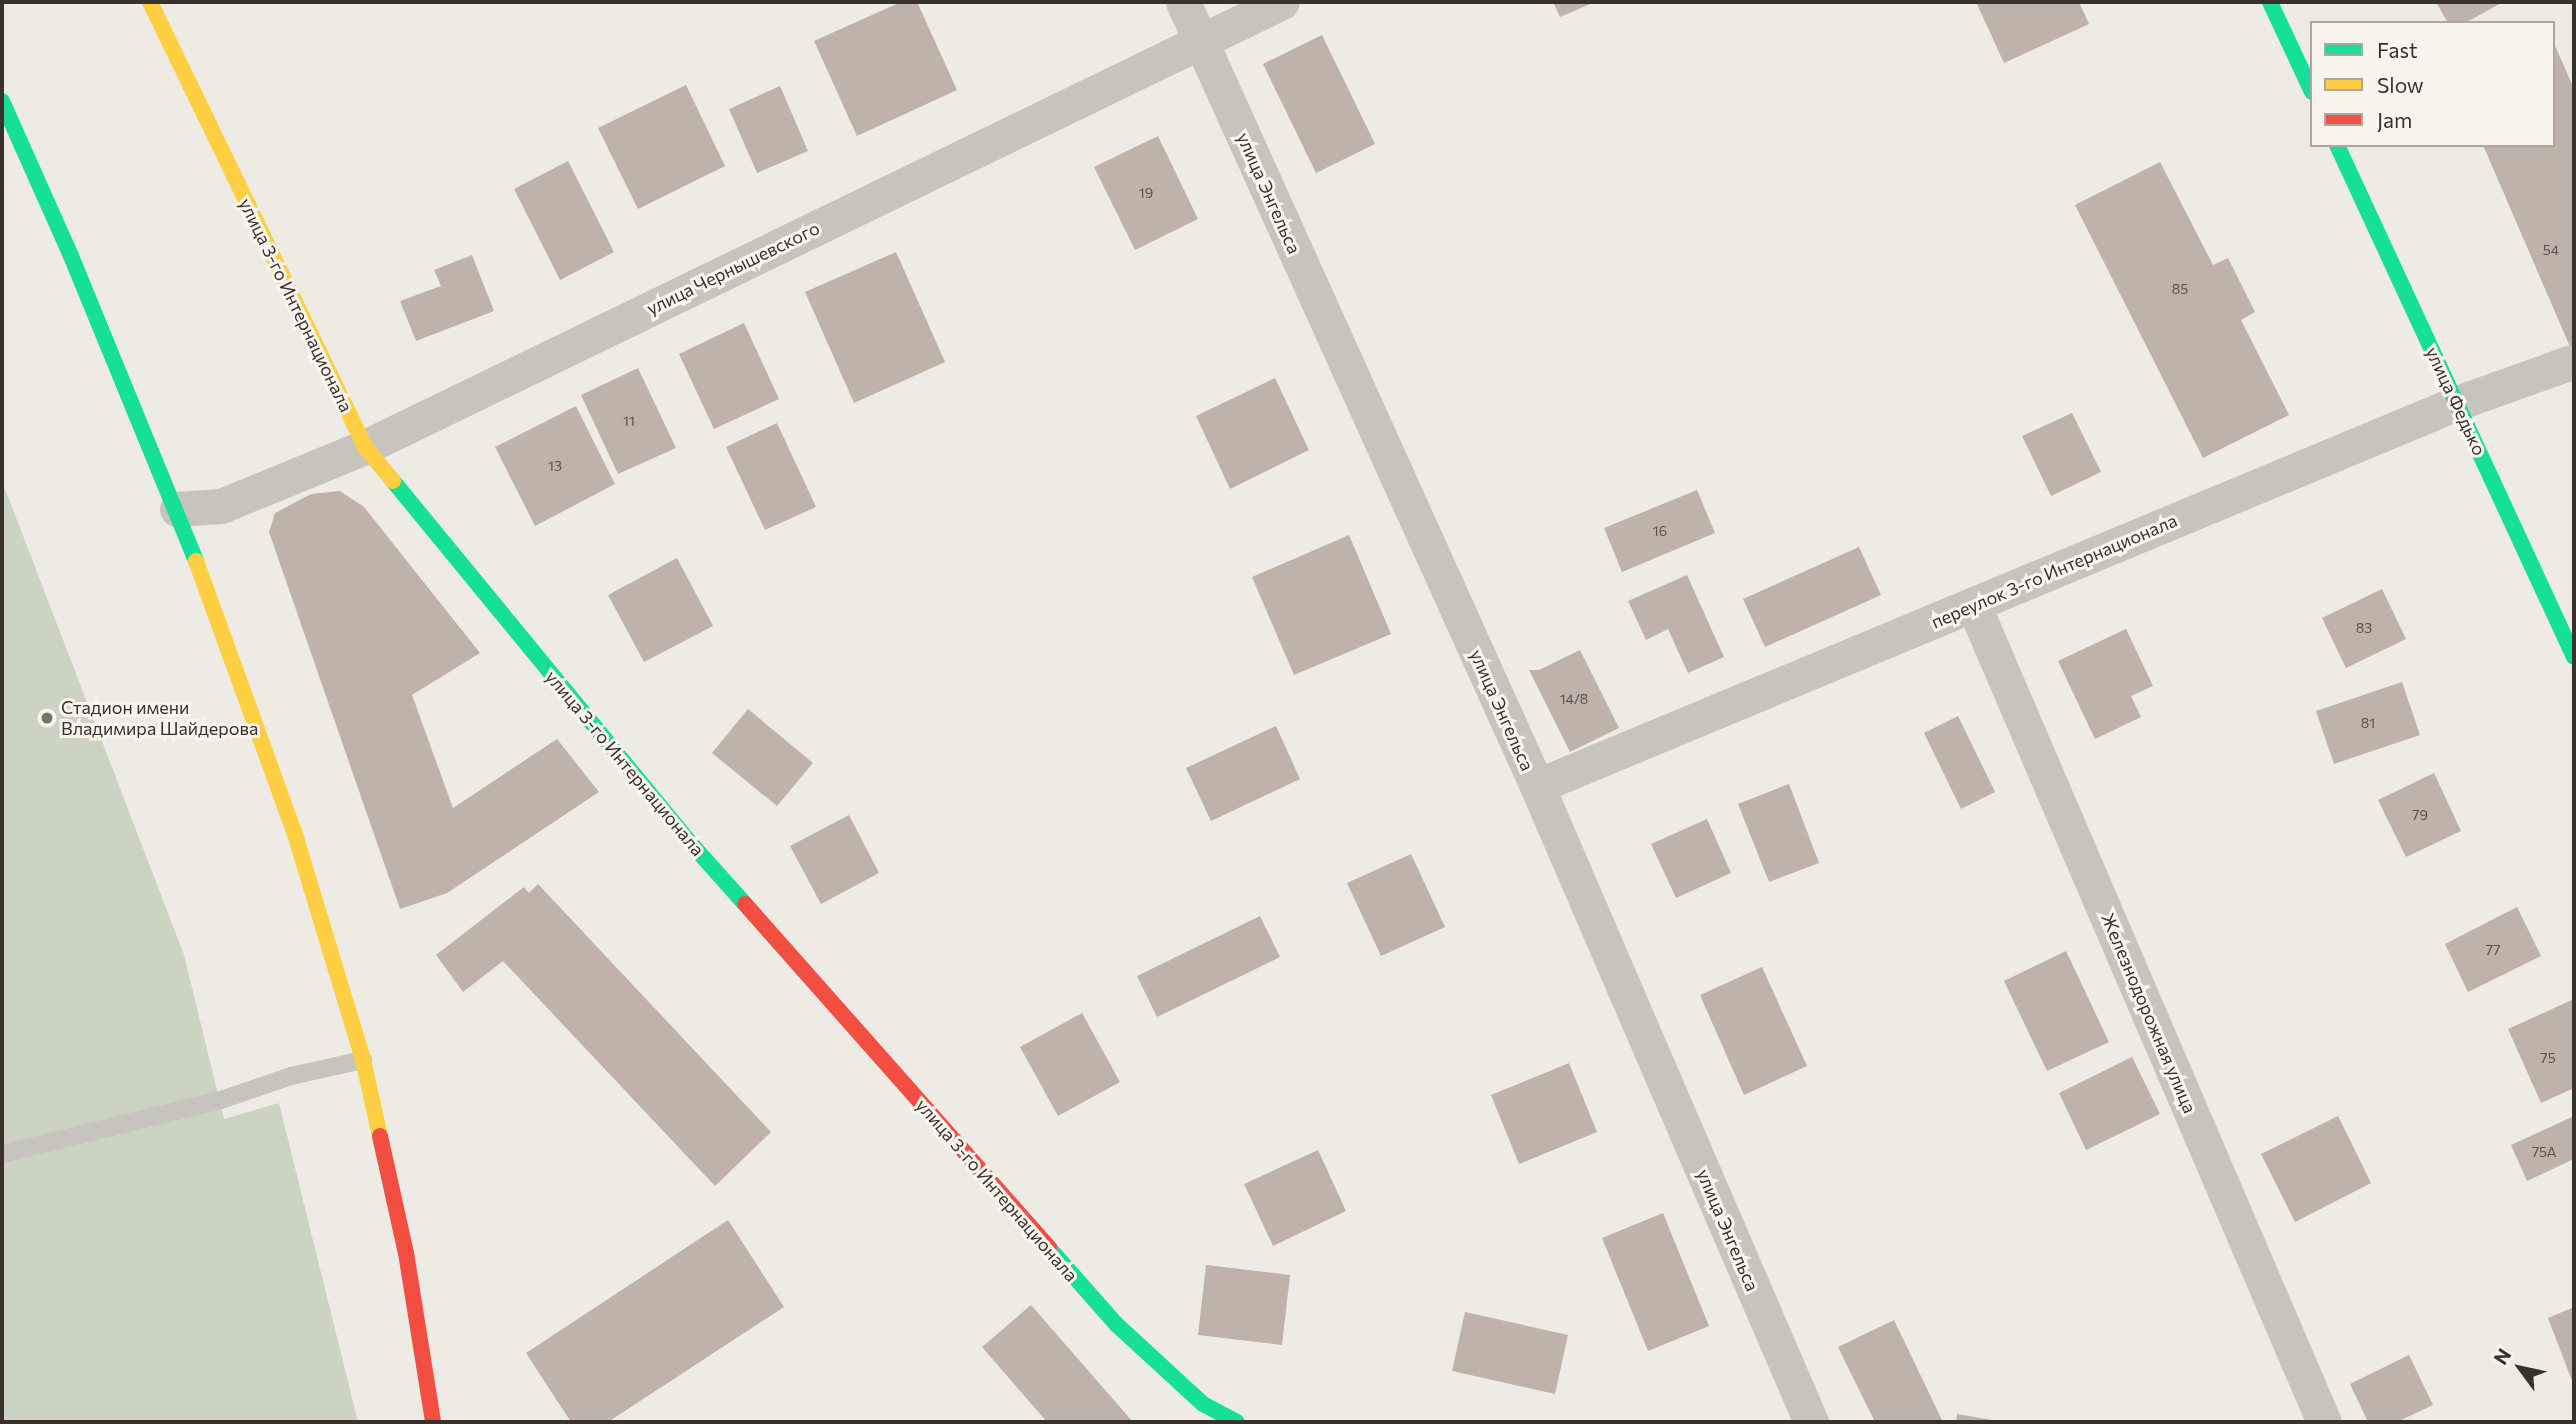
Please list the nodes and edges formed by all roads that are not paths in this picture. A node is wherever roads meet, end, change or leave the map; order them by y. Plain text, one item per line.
1 (150, 2) edge
2 (1183, 2) edge
3 (1282, 2) edge
4 (2270, 2) edge
5 (1200, 40) junction
6 (2310, 88) edge
7 (2, 102) edge
8 (2338, 147) edge
9 (2574, 361) edge
10 (2457, 403) junction
11 (365, 447) junction
12 (177, 509) junction
13 (1973, 604) junction
14 (2574, 657) edge
15 (1537, 786) junction
16 (363, 1060) junction
17 (2, 1154) edge
18 (433, 1422) edge
19 (1237, 1422) edge
20 (1811, 1422) edge
21 (2324, 1422) edge

1 - 11 main road, улица 3-го Интернационала
2 - 5 street, улица Энгельса
3 - 5 street, улица Чернышевского
4 - 6 main road
5 - 11 street, улица Чернышевского
5 - 15 street, улица Энгельса
7 - 12 main road
8 - 10 main road, улица Федько
9 - 10 street, переулок 3-го Интернационала
10 - 13 street, переулок 3-го Интернационала
10 - 14 main road, улица Федько
11 - 12 street, улица Чернышевского
11 - 19 main road, улица 3-го Интернационала
12 - 16 main road
13 - 15 street, переулок 3-го Интернационала
13 - 21 street, Железнодорожная улица
15 - 20 street, улица Энгельса
16 - 17 lane
16 - 18 main road

